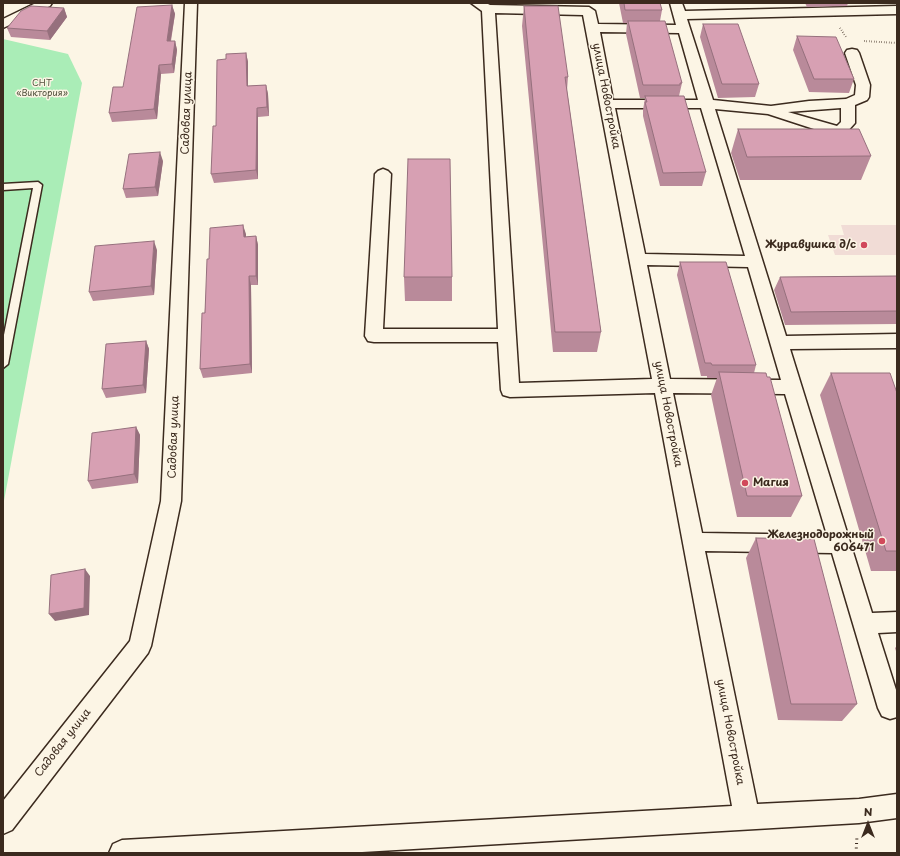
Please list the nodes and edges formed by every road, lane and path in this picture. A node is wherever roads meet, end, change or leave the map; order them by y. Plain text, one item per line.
1 (46, 3) edge
2 (192, 3) edge
3 (483, 6) edge
4 (897, 10) edge
5 (680, 16) edge
6 (591, 19) junction
7 (3, 24) edge
8 (852, 53) dead end
9 (848, 103) junction
10 (607, 104) junction
11 (707, 104) junction
12 (771, 110) junction
13 (840, 131) junction
14 (803, 136) edge
15 (383, 174) dead end
16 (3, 187) edge
17 (638, 259) junction
18 (755, 262) junction
19 (7, 320) edge
20 (507, 335) junction
21 (897, 341) edge
22 (779, 343) junction
23 (3, 364) edge
24 (662, 386) junction
25 (793, 387) junction
26 (693, 542) junction
27 (840, 544) junction
28 (897, 622) edge
29 (864, 624) junction
30 (890, 708) dead end
31 (897, 806) edge
32 (746, 817) junction
33 (3, 821) edge
34 (122, 853) edge

1 - 7 street
2 - 33 street, Садовая улица
3 - 6 street
3 - 20 street
4 - 5 street
5 - 6 street
5 - 11 street
6 - 10 street, улица Новостройка
8 - 9 street
9 - 12 street
9 - 13 street
10 - 11 street
10 - 17 street, улица Новостройка
11 - 12 street
11 - 18 street
12 - 13 street
13 - 14 street
15 - 20 street
16 - 19 lane
17 - 18 street
17 - 24 street, улица Новостройка
18 - 22 street
19 - 23 lane
20 - 24 street
21 - 22 street
22 - 25 street
24 - 25 street
24 - 26 street, улица Новостройка
25 - 27 street
26 - 27 street
26 - 32 street, улица Новостройка
27 - 29 street
28 - 29 street
29 - 30 street
31 - 32 street
32 - 34 street

